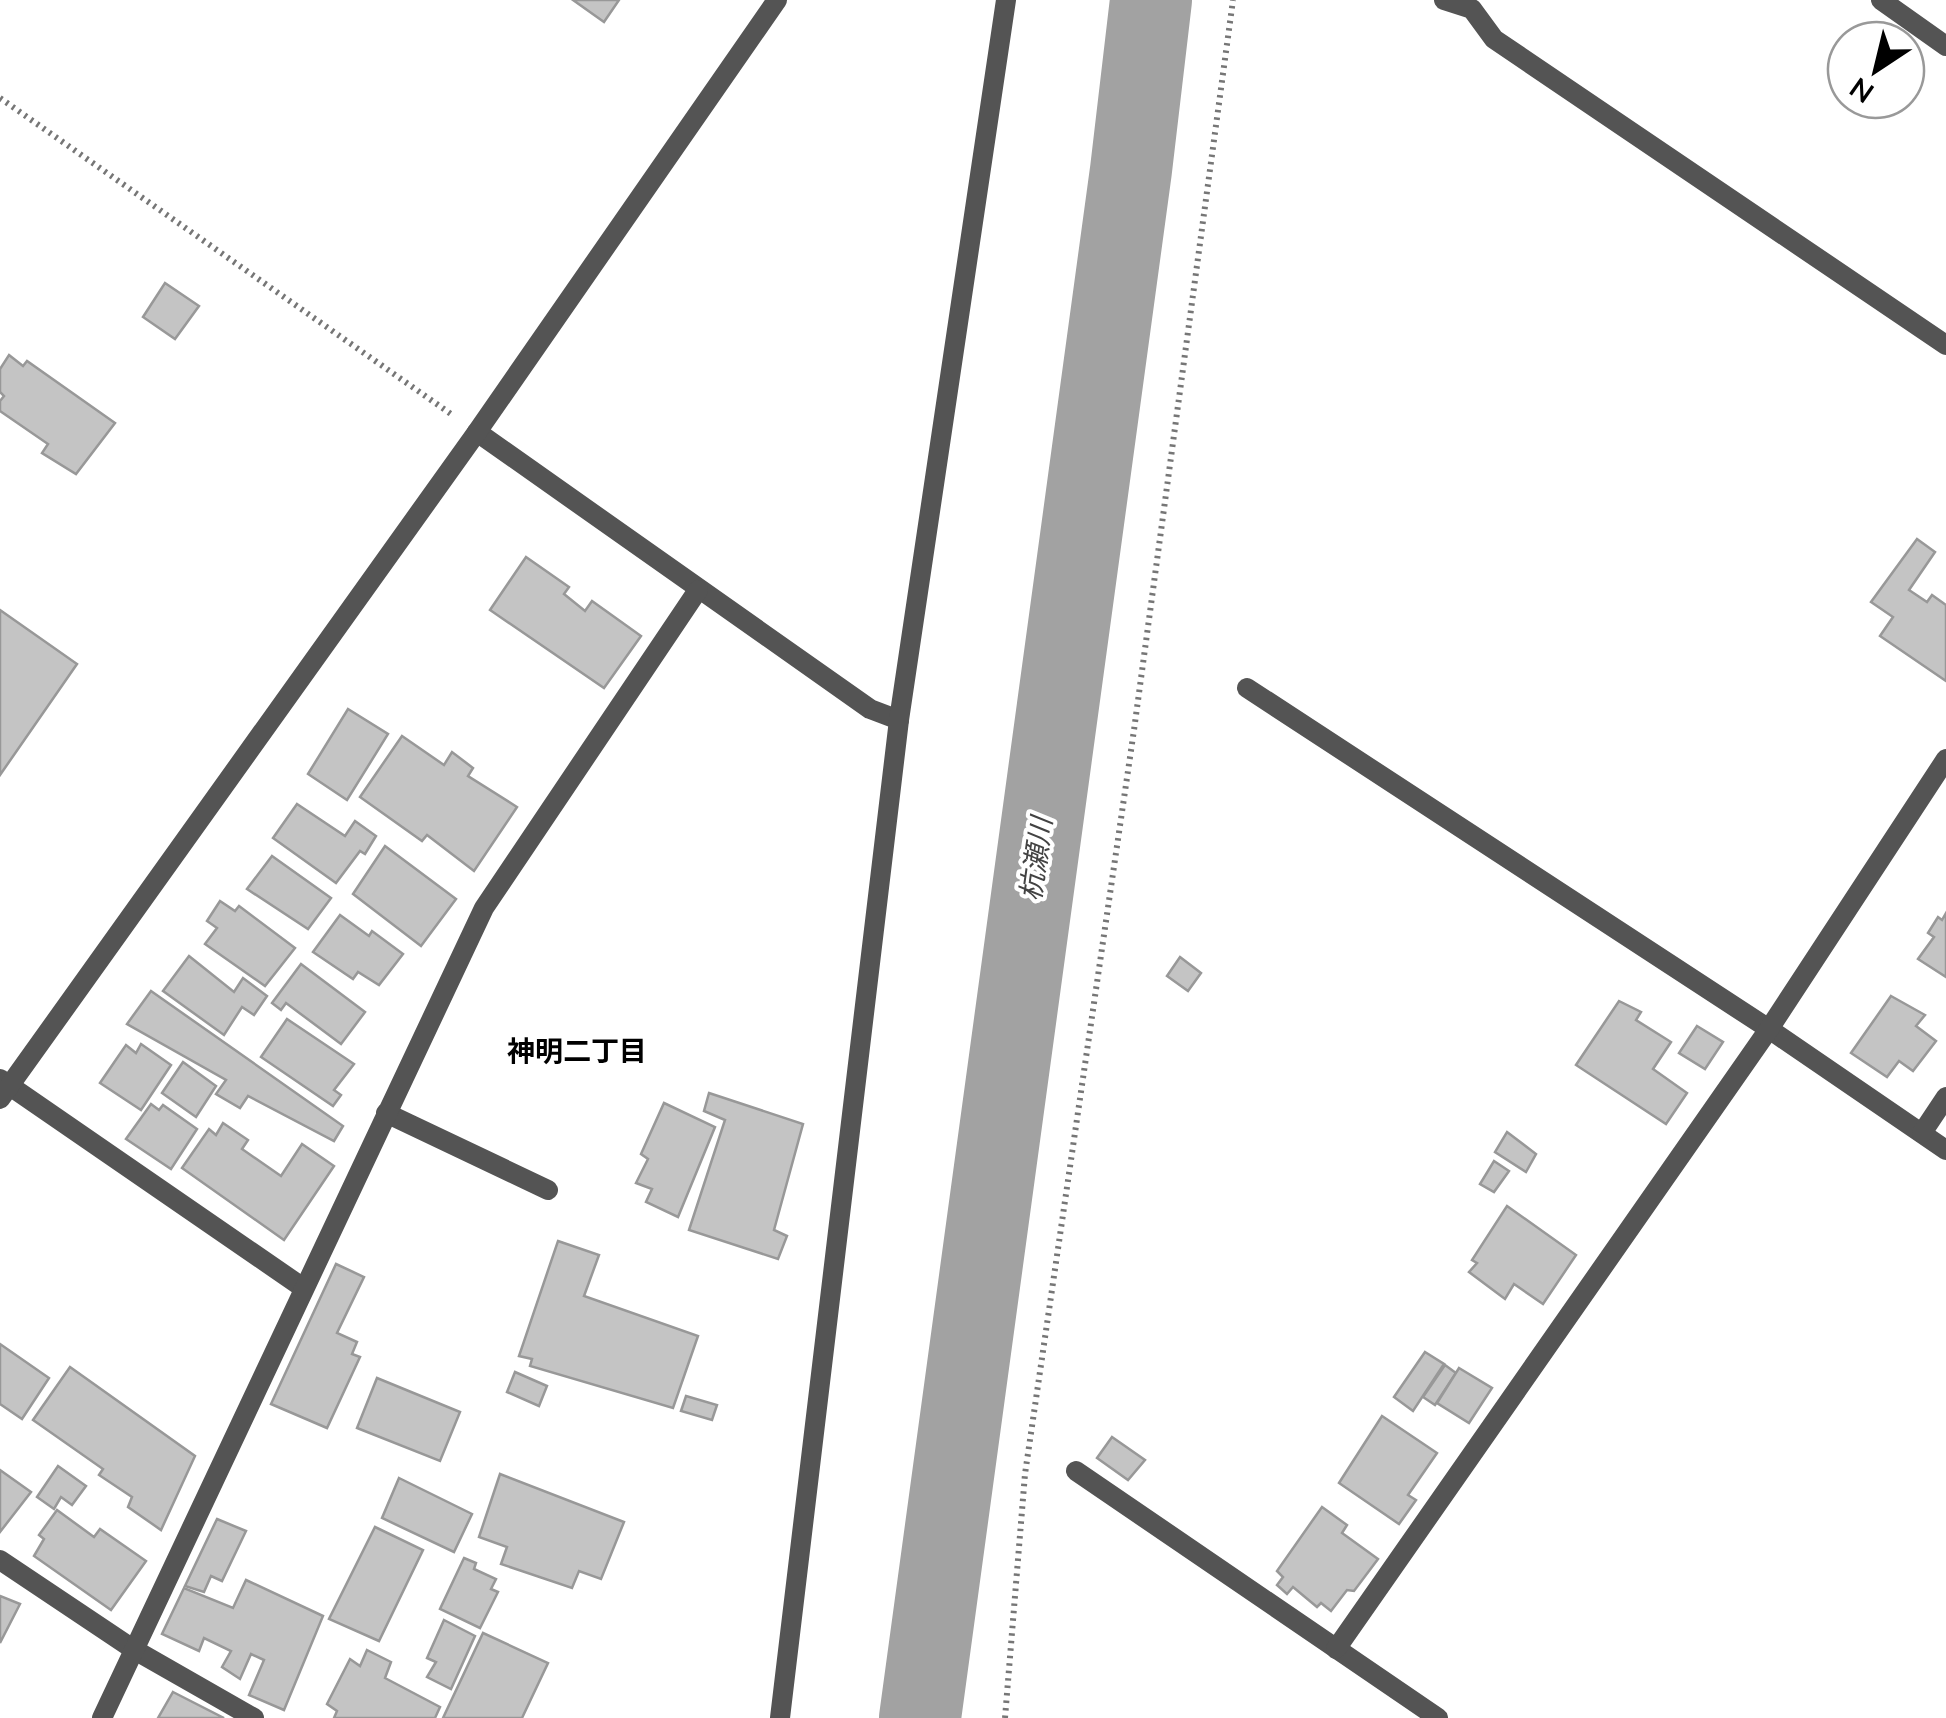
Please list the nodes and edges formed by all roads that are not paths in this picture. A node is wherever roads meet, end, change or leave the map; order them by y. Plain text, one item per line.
1 (776, 0) edge
2 (1006, 0) edge
3 (1444, 0) edge
4 (1881, 0) edge
5 (1474, 4) edge
6 (1946, 46) edge
7 (1946, 345) edge
8 (477, 432) junction
9 (698, 590) junction
10 (1247, 688) dead end
11 (899, 720) junction
12 (1946, 759) edge
13 (1770, 1029) junction
14 (3, 1088) edge
15 (1946, 1097) edge
16 (386, 1113) junction
17 (1922, 1133) junction
18 (1946, 1150) edge
19 (548, 1190) dead end
20 (302, 1287) junction
21 (1076, 1471) dead end
22 (0, 1560) edge
23 (1336, 1649) junction
24 (133, 1650) junction
25 (102, 1718) edge
26 (254, 1718) edge
27 (780, 1718) edge
28 (1438, 1718) edge

1 - 8 street
2 - 11 street
3 - 5 street
4 - 6 street
5 - 7 street
8 - 9 street
8 - 14 street
9 - 11 street
9 - 16 street
10 - 13 street
11 - 27 street
12 - 13 street
13 - 17 street
13 - 23 street
14 - 20 street
15 - 17 street
16 - 19 street
16 - 20 street
17 - 18 street
20 - 24 street
21 - 23 street
22 - 24 street
23 - 28 street
24 - 25 street
24 - 26 street

